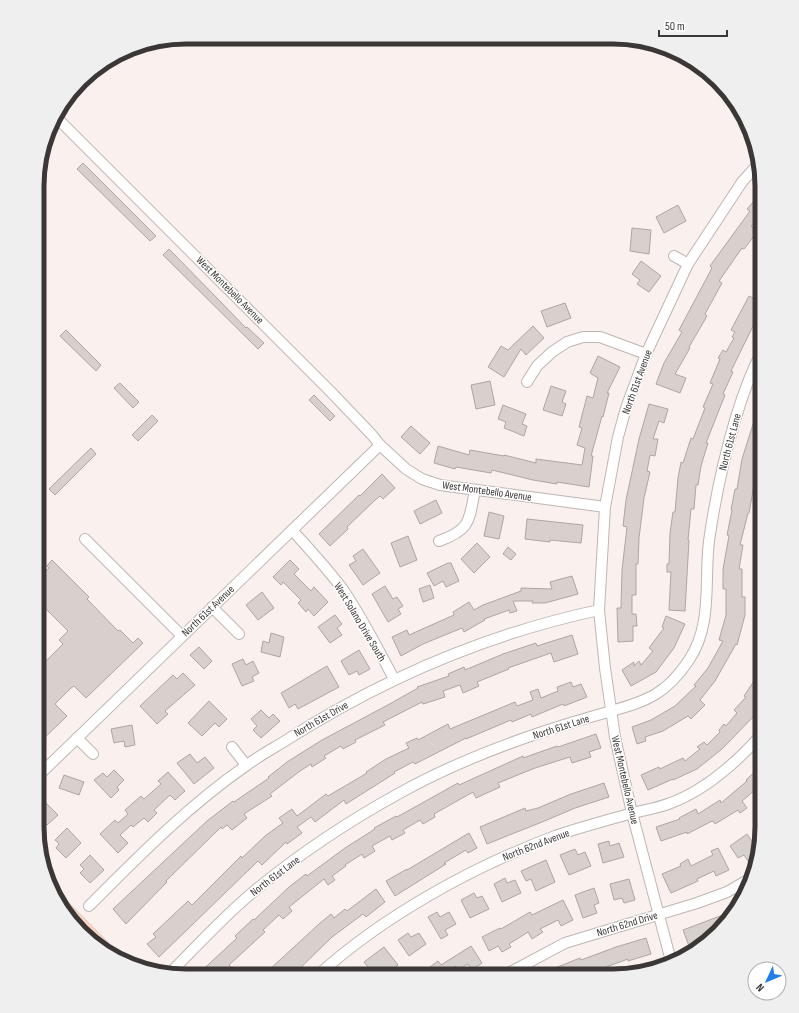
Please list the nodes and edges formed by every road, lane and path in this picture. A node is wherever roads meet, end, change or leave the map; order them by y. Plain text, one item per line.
1 (60, 120) edge
2 (754, 169) edge
3 (674, 256) dead end
4 (688, 264) junction
5 (646, 354) junction
6 (755, 364) edge
7 (527, 382) dead end
8 (380, 445) junction
9 (475, 490) junction
10 (605, 507) junction
11 (292, 530) junction
12 (85, 539) dead end
13 (439, 541) dead end
14 (212, 607) junction
15 (599, 610) junction
16 (239, 634) dead end
17 (182, 636) junction
18 (394, 679) junction
19 (611, 711) junction
20 (77, 738) junction
21 (755, 741) edge
22 (232, 747) dead end
23 (93, 754) dead end
24 (246, 765) junction
25 (44, 770) edge
26 (632, 813) junction
27 (743, 883) edge
28 (89, 906) dead end
29 (658, 915) junction
30 (669, 957) edge
31 (174, 969) edge
32 (325, 969) edge
33 (516, 969) edge

1 - 8 street, West Montebello Avenue
2 - 4 street, North 61st Avenue
3 - 4 street
4 - 5 street, North 61st Avenue
5 - 7 street
5 - 10 street, North 61st Avenue
6 - 19 street, North 61st Lane
8 - 9 street, West Montebello Avenue
8 - 11 street, North 61st Avenue
9 - 10 street, West Montebello Avenue
9 - 13 street
10 - 15 street, West Montebello Avenue
11 - 14 street, North 61st Avenue
11 - 18 street, West Solano Drive South
12 - 17 street
14 - 16 street
14 - 17 street, North 61st Avenue
15 - 18 street, North 61st Drive
15 - 19 street, West Montebello Avenue
17 - 20 street, North 61st Avenue
18 - 24 street, North 61st Drive
19 - 26 street, West Montebello Avenue
19 - 31 street, North 61st Lane
20 - 23 street
20 - 25 street, North 61st Avenue
21 - 26 street, North 62nd Avenue
22 - 24 street
24 - 28 street, North 61st Drive
26 - 29 street, West Montebello Avenue
26 - 32 street, North 62nd Avenue
27 - 29 street, North 62nd Drive
29 - 30 street, West Montebello Avenue
29 - 33 street, North 62nd Drive

